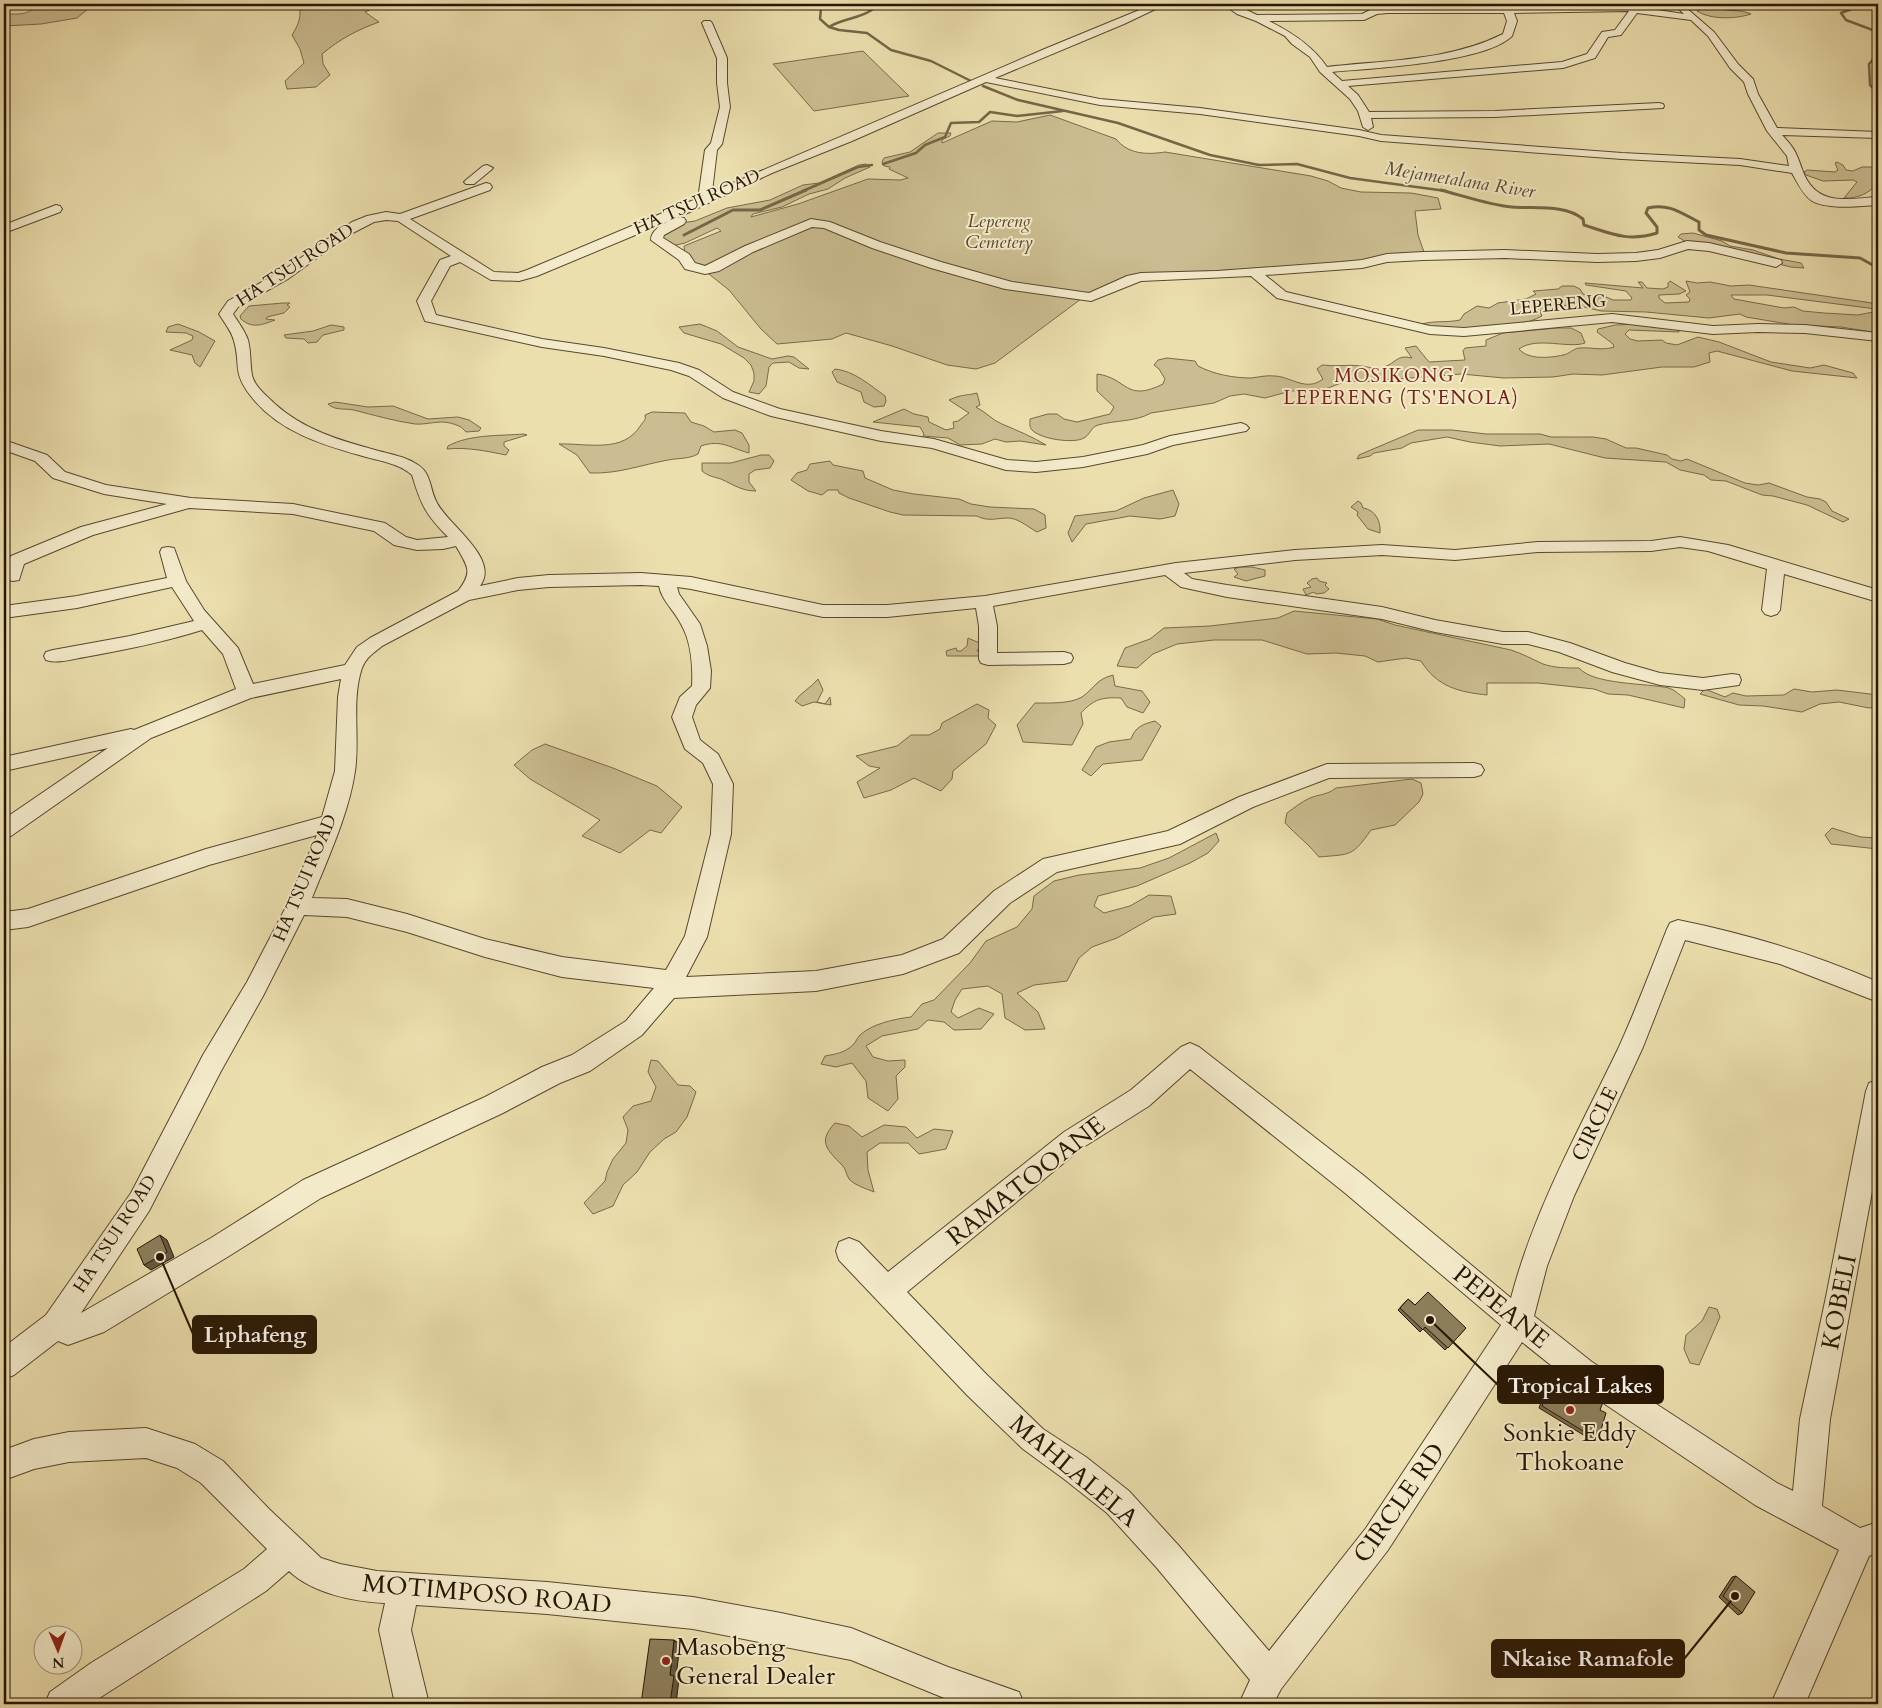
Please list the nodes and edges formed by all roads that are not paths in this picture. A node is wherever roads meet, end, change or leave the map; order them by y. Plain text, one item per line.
1 (1161, 4) edge
2 (1228, 4) edge
3 (1366, 4) edge
4 (1676, 4) edge
5 (1637, 6) edge
6 (1512, 7) edge
7 (1428, 9) junction
8 (1375, 11) junction
9 (1256, 18) junction
10 (1694, 18) junction
11 (1461, 21) dead end
12 (707, 23) dead end
13 (1324, 70) junction
14 (985, 79) junction
15 (1339, 84) junction
16 (1659, 106) dead end
17 (1363, 115) junction
18 (1773, 131) junction
19 (1878, 135) edge
20 (1373, 136) junction
21 (487, 168) dead end
22 (1796, 170) junction
23 (711, 197) junction
24 (1878, 201) edge
25 (56, 209) dead end
26 (677, 213) junction
27 (401, 218) junction
28 (4, 229) edge
29 (460, 257) junction
30 (1776, 264) dead end
31 (1253, 272) junction
32 (1878, 337) edge
33 (1241, 428) dead end
34 (4, 445) edge
35 (192, 503) junction
36 (1414, 537) dead end
37 (460, 539) junction
38 (168, 552) dead end
39 (1402, 552) junction
40 (1776, 566) junction
41 (476, 568) junction
42 (1168, 570) junction
43 (13, 576) dead end
44 (667, 580) junction
45 (177, 582) junction
46 (518, 584) junction
47 (464, 595) junction
48 (1878, 596) edge
49 (983, 601) junction
50 (1771, 610) dead end
51 (4, 612) edge
52 (206, 623) junction
53 (54, 656) dead end
54 (1064, 658) dead end
55 (352, 670) junction
56 (1732, 680) dead end
57 (247, 692) junction
58 (144, 733) junction
59 (4, 764) edge
60 (1474, 770) dead end
61 (330, 823) junction
62 (4, 830) edge
63 (298, 906) junction
64 (4, 921) edge
65 (669, 984) junction
66 (1878, 992) edge
67 (1190, 1054) joint
68 (1878, 1091) edge
69 (849, 1251) dead end
70 (886, 1291) junction
71 (1518, 1322) junction
72 (56, 1325) junction
73 (4, 1365) edge
74 (4, 1465) edge
75 (1806, 1514) junction
76 (1868, 1541) edge
77 (290, 1550) junction
78 (404, 1588) junction
79 (1270, 1677) junction
80 (62, 1704) edge
81 (412, 1704) edge
82 (1007, 1704) edge
83 (1256, 1704) edge
84 (1788, 1704) edge

1 - 14 street, HA TSUI ROAD
2 - 9 street
3 - 8 street
4 - 10 street
5 - 6 street
5 - 10 street
5 - 15 street
6 - 7 street
6 - 13 street
7 - 8 street
7 - 11 street
8 - 9 street
9 - 13 street
10 - 18 street
12 - 23 street
13 - 15 street
14 - 20 street
14 - 23 street, HA TSUI ROAD
15 - 17 street
16 - 17 street
17 - 20 street
18 - 19 street
18 - 22 street
20 - 22 street
21 - 27 street
22 - 24 street
23 - 26 street, HA TSUI ROAD
25 - 28 street
26 - 29 street, HA TSUI ROAD
26 - 31 street
27 - 29 street, HA TSUI ROAD
27 - 37 street, HA TSUI ROAD
29 - 33 street
30 - 31 street
31 - 32 street, LEPERENG
34 - 35 street
35 - 37 street
35 - 43 street
36 - 39 street
37 - 41 street, HA TSUI ROAD
38 - 45 street
39 - 40 street, HA TSUI ROAD
39 - 42 street, HA TSUI ROAD
40 - 48 street, HA TSUI ROAD
40 - 50 street
41 - 46 street
41 - 47 street
42 - 49 street, HA TSUI ROAD
42 - 56 street
44 - 46 street, HA TSUI ROAD
44 - 49 street, HA TSUI ROAD
44 - 65 street
45 - 51 street
45 - 52 street
46 - 47 street, HA TSUI ROAD
47 - 55 street, HA TSUI ROAD
49 - 54 street
52 - 53 street
52 - 57 street
55 - 57 street
55 - 61 street, HA TSUI ROAD
57 - 58 street
58 - 59 street
58 - 62 street
60 - 65 street
61 - 63 street, HA TSUI ROAD
61 - 64 street
63 - 65 street
63 - 72 street, HA TSUI ROAD
65 - 72 street
66 - 71 street, CIRCLE
67 - 70 street, RAMATOOANE
67 - 71 street, PEPEANE
68 - 75 street, KOBELI
69 - 70 street, MAHLALELA
70 - 79 street, MAHLALELA
71 - 75 street, PEPEANE
71 - 79 street, CIRCLE RD
72 - 73 street, HA TSUI ROAD
74 - 77 street, MOTIMPOSO ROAD
75 - 76 street, PEPEANE
76 - 84 street
77 - 78 street, MOTIMPOSO ROAD
77 - 80 street
78 - 81 street
78 - 82 street, MOTIMPOSO ROAD
79 - 83 street

